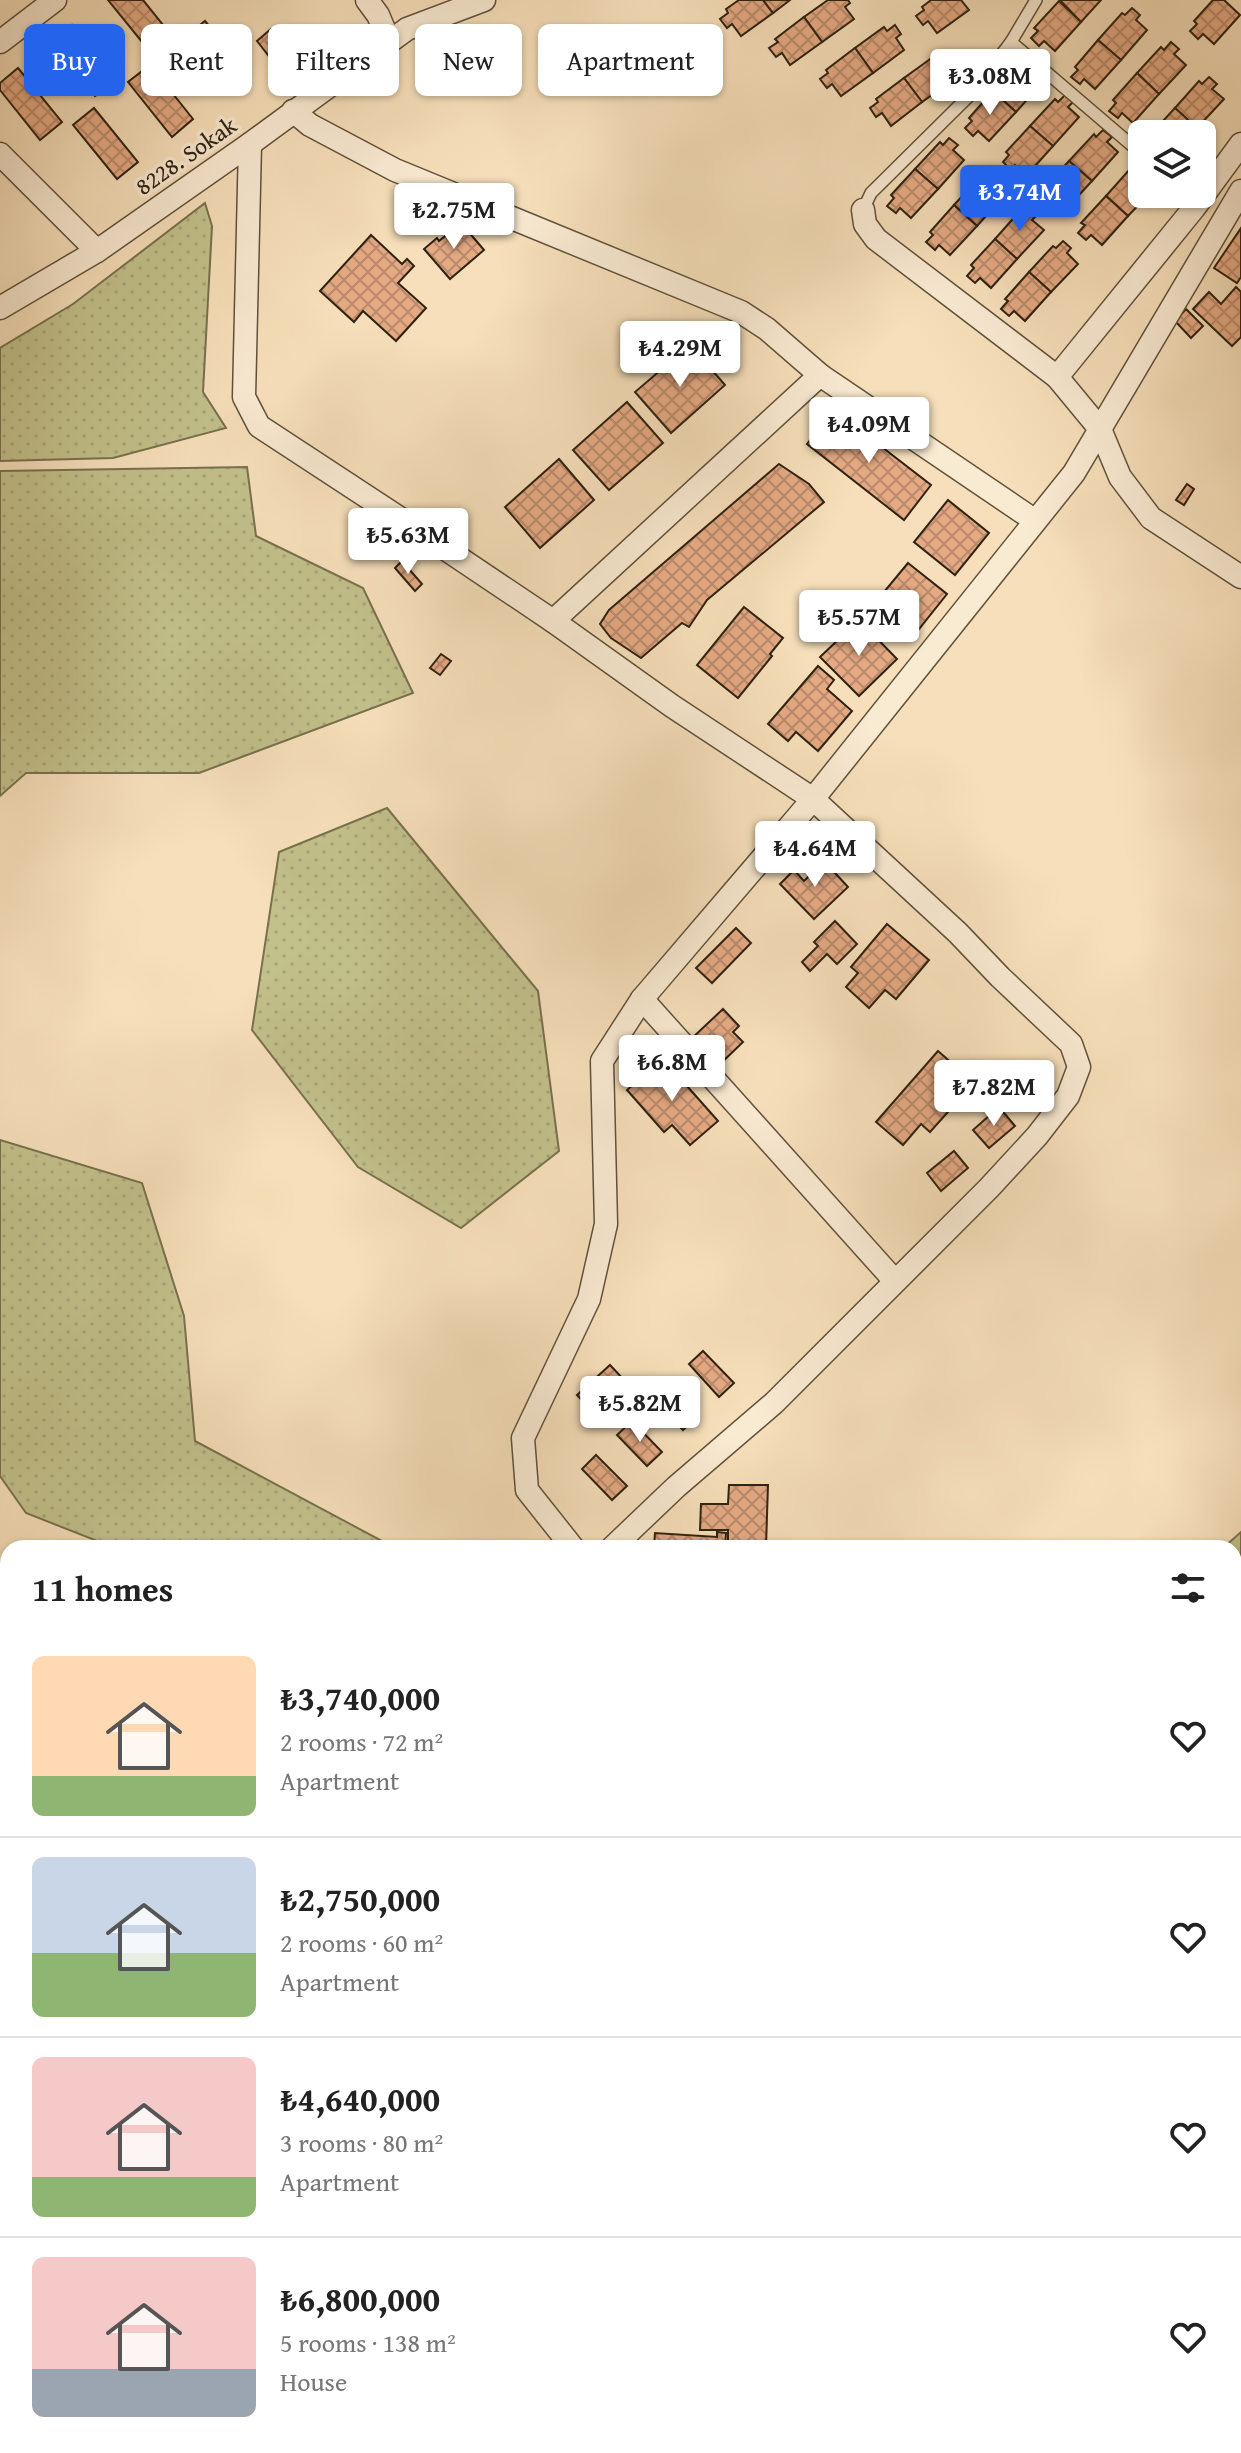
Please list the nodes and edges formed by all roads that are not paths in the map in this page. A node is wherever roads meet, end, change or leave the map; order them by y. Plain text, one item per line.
1 (55, 0) edge
2 (367, 0) edge
3 (484, 0) edge
4 (1036, 0) edge
5 (382, 24) edge
6 (399, 34) edge
7 (0, 42) edge
8 (1011, 42) junction
9 (314, 96) edge
10 (293, 111) junction
11 (1128, 142) edge
12 (250, 144) junction
13 (1241, 144) edge
14 (0, 154) edge
15 (1241, 191) edge
16 (863, 210) joint
17 (97, 251) junction
18 (0, 308) edge
19 (820, 375) junction
20 (1057, 377) junction
21 (1100, 429) junction
22 (1034, 520) junction
23 (1241, 577) edge
24 (553, 621) junction
25 (813, 799) junction
26 (642, 999) junction
27 (894, 1280) junction
28 (567, 1540) edge
29 (620, 1540) edge

1 - 7 street
2 - 5 street
3 - 6 street, 8228. Sokak
4 - 8 lane
8 - 11 lane
8 - 16 lane
9 - 10 street, 8228. Sokak
10 - 12 street, 8228. Sokak
10 - 19 street
12 - 17 street, 8228. Sokak
12 - 24 street
13 - 20 street
14 - 17 street
15 - 21 street
16 - 20 street
17 - 18 street, 8228. Sokak
19 - 22 street
19 - 24 street
20 - 21 street
21 - 22 street
21 - 23 street
22 - 25 street
24 - 25 street
25 - 26 street
25 - 27 street
26 - 27 street
26 - 28 street
27 - 29 street

